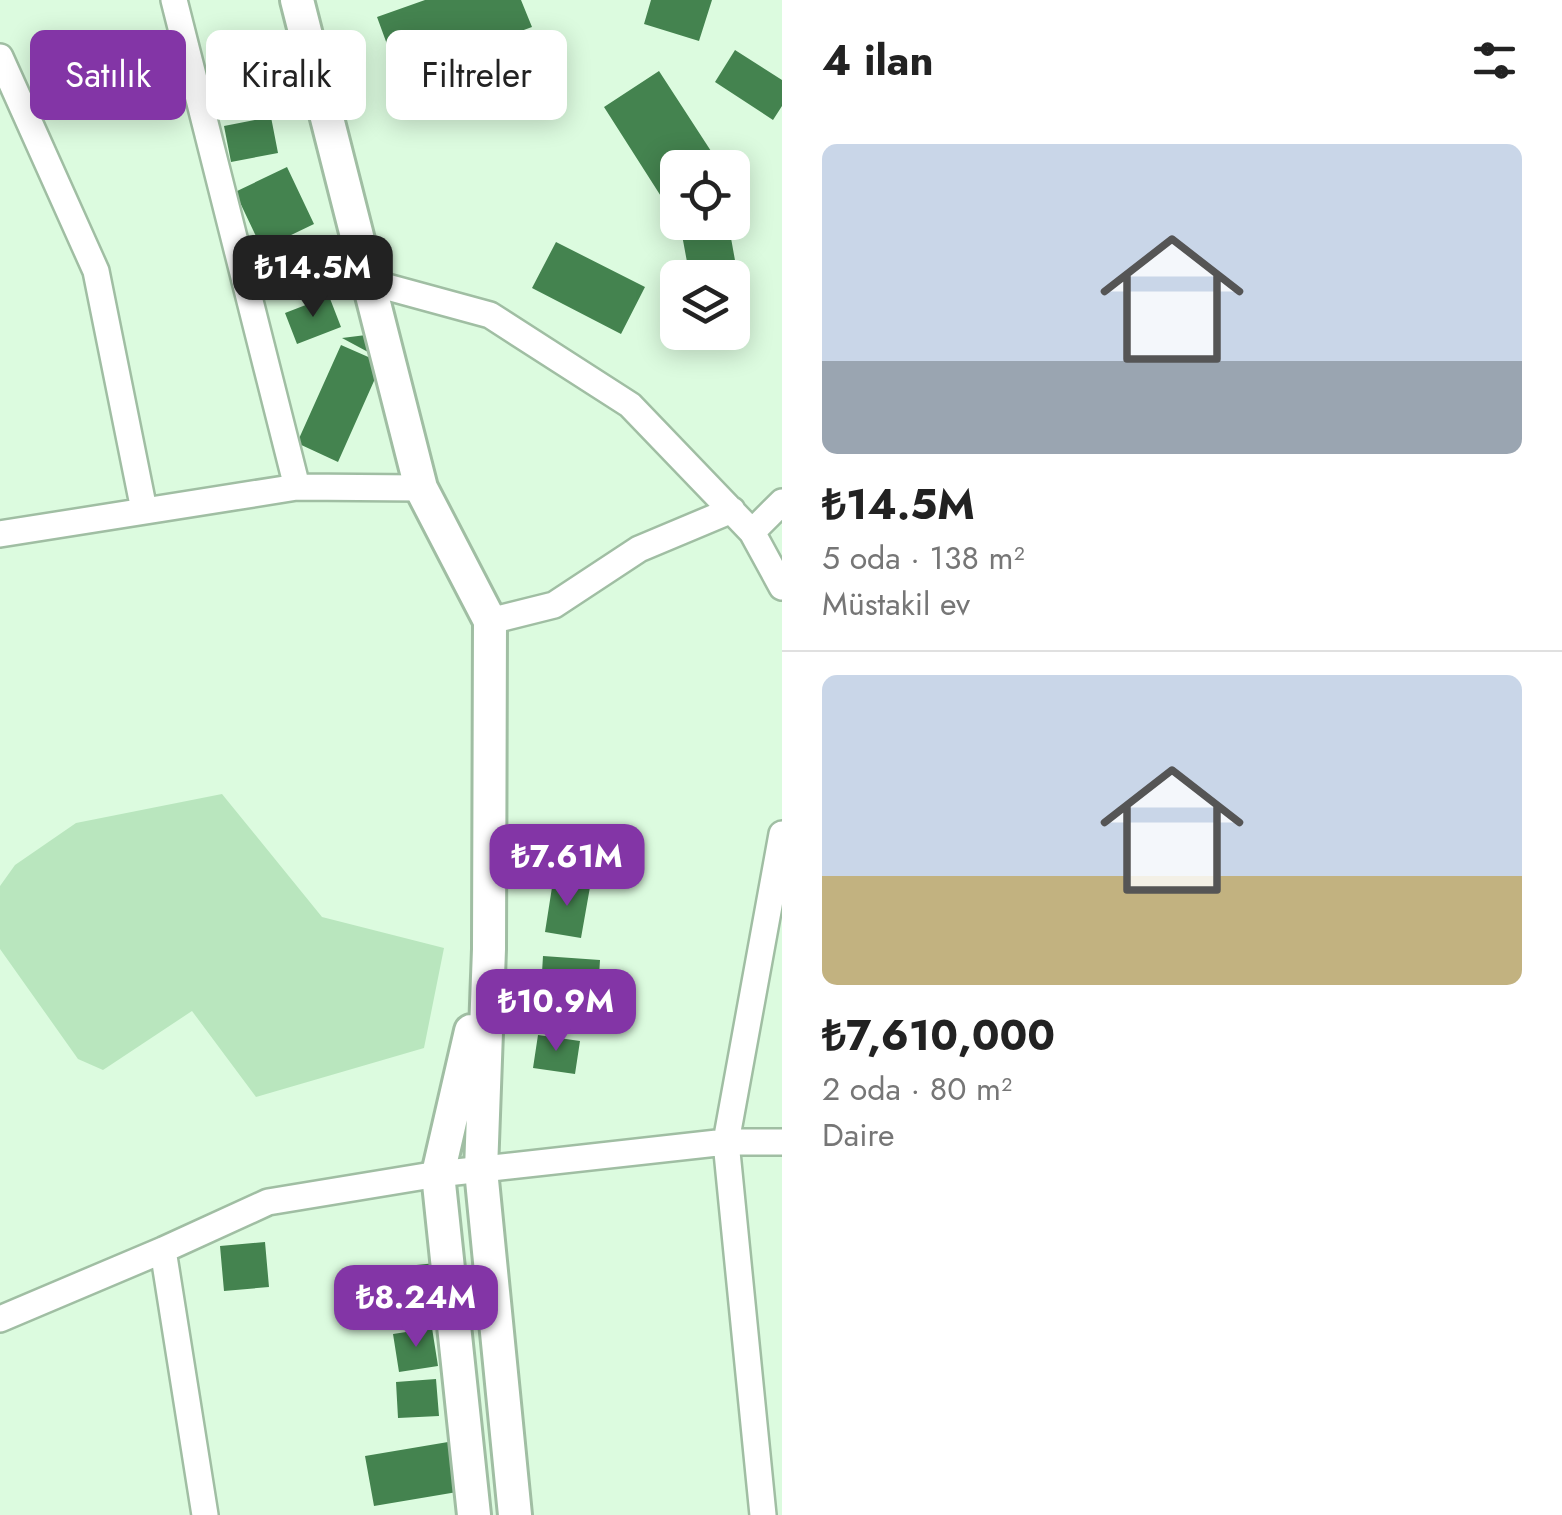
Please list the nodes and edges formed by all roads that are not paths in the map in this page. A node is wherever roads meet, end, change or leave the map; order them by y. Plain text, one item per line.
1 (174, 0) edge
2 (297, 0) edge
3 (0, 57) edge
4 (369, 282) junction
5 (297, 487) junction
6 (421, 488) junction
7 (782, 502) edge
8 (144, 510) junction
9 (732, 510) junction
10 (752, 532) junction
11 (0, 534) edge
12 (782, 587) edge
13 (490, 621) junction
14 (782, 834) edge
15 (779, 868) edge
16 (489, 948) junction
17 (726, 1142) junction
18 (782, 1142) edge
19 (480, 1170) junction
20 (438, 1174) junction
21 (163, 1250) junction
22 (0, 1319) edge
23 (205, 1515) edge
24 (474, 1515) edge
25 (515, 1515) edge
26 (762, 1515) edge

1 - 5 street
2 - 4 street
3 - 8 street
4 - 6 street
4 - 9 street
5 - 6 street
5 - 8 street
6 - 13 street
7 - 10 street
8 - 11 street
9 - 10 street
9 - 13 street
10 - 12 street
13 - 16 street
14 - 15 street
15 - 17 street
16 - 19 street
16 - 20 street
17 - 18 street
17 - 19 street
17 - 26 street
19 - 20 street
19 - 25 street
20 - 21 street
20 - 24 street
21 - 22 street
21 - 23 street

